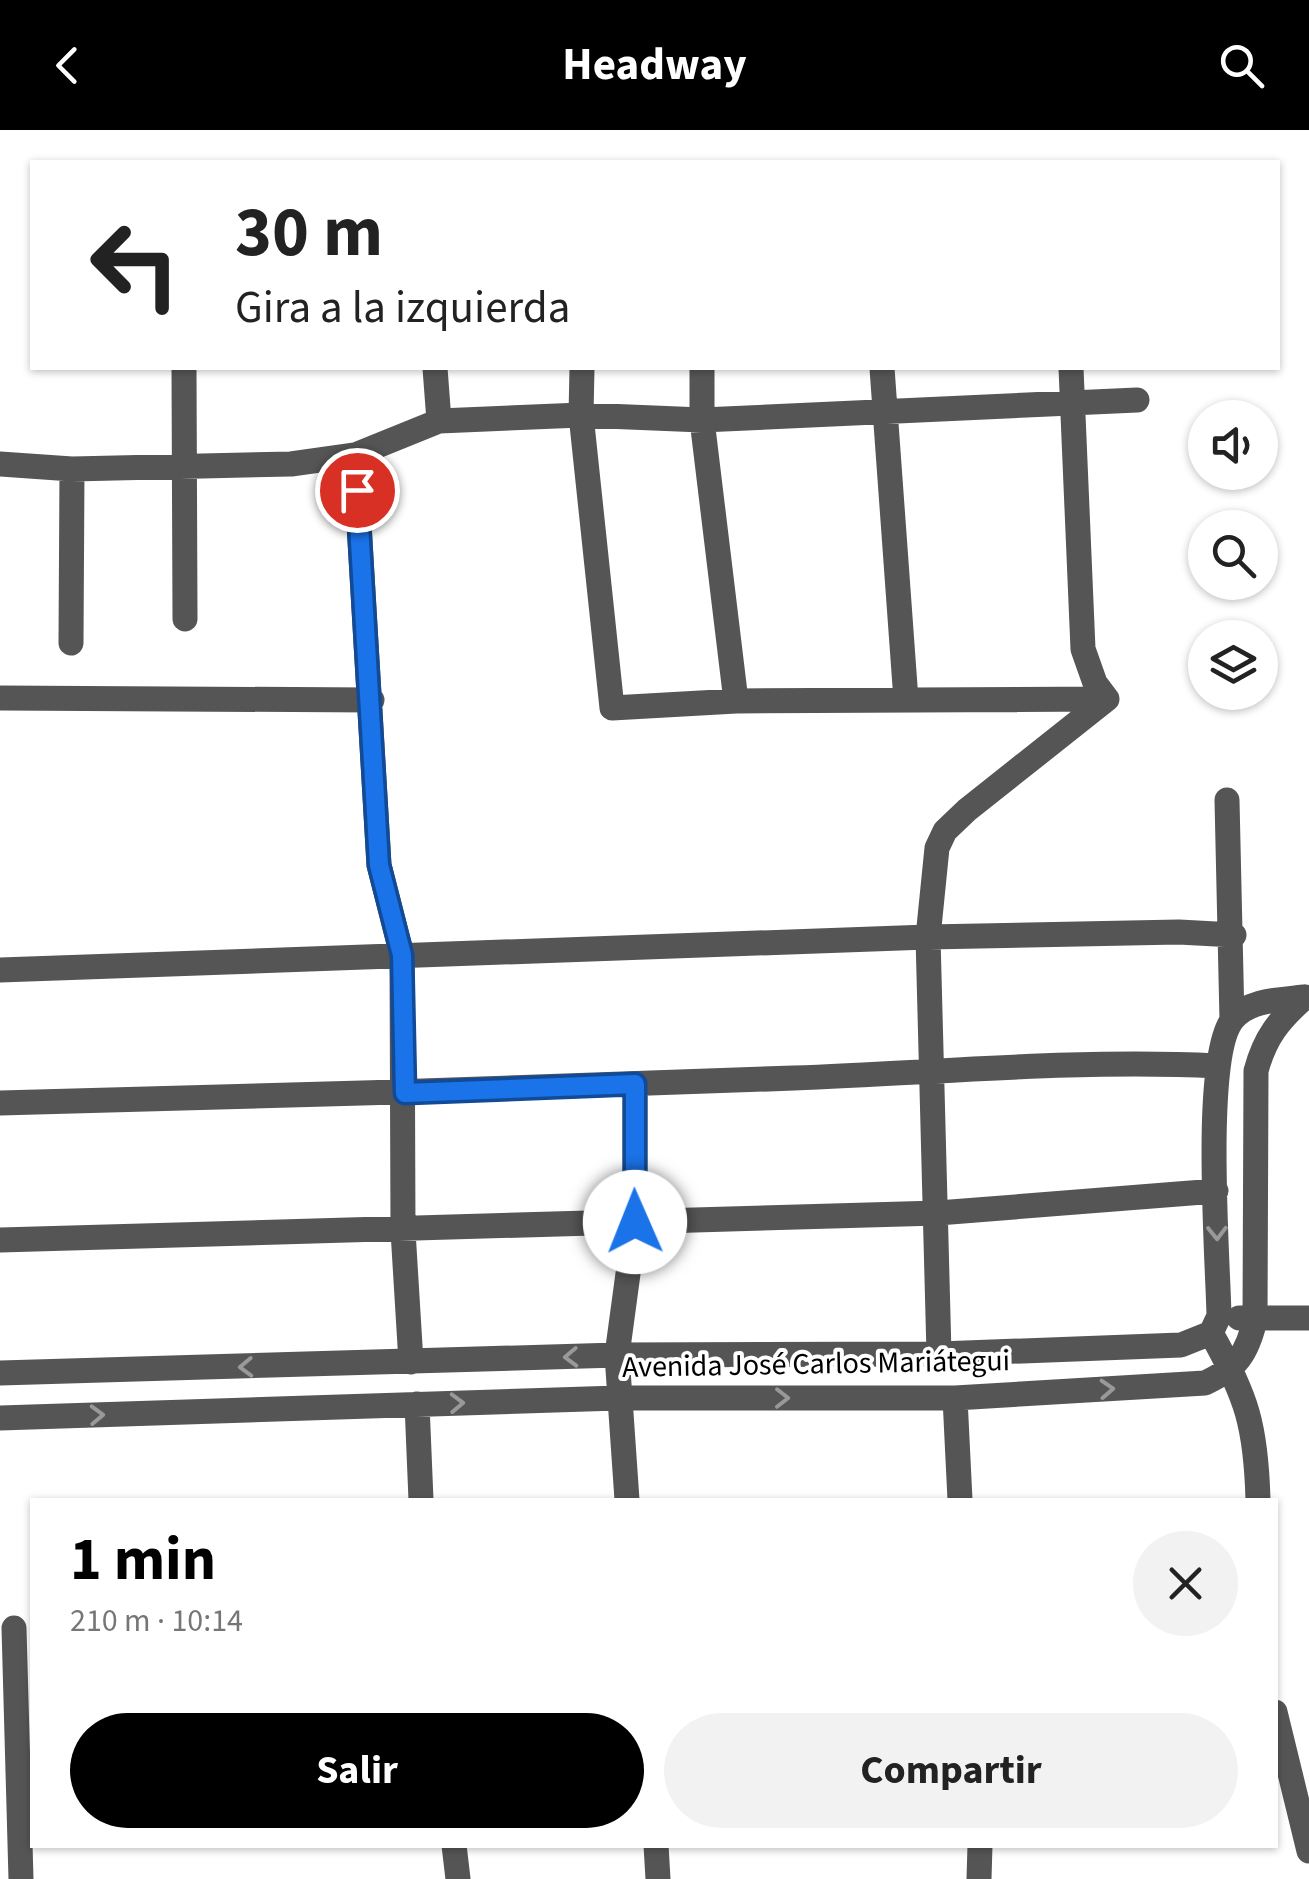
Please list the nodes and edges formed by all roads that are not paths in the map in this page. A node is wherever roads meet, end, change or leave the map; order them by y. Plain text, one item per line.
1 (184, 370) edge
2 (435, 370) edge
3 (582, 370) edge
4 (702, 370) edge
5 (882, 370) edge
6 (1072, 370) edge
7 (1137, 400) dead end
8 (1072, 401) junction
9 (882, 413) junction
10 (581, 415) junction
11 (702, 420) junction
12 (438, 421) junction
13 (355, 455) junction
14 (0, 464) edge
15 (185, 464) junction
16 (72, 469) junction
17 (185, 618) dead end
18 (72, 643) dead end
19 (0, 698) edge
20 (372, 700) junction
21 (906, 700) junction
22 (1107, 700) junction
23 (736, 701) junction
24 (1227, 800) dead end
25 (1234, 935) junction
26 (928, 937) junction
27 (402, 955) junction
28 (0, 970) edge
29 (1307, 996) edge
30 (1232, 1020) junction
31 (1216, 1066) junction
32 (929, 1074) junction
33 (635, 1084) junction
34 (405, 1093) junction
35 (0, 1104) edge
36 (1216, 1191) junction
37 (938, 1213) junction
38 (635, 1222) junction
39 (403, 1231) junction
40 (0, 1240) edge
41 (1309, 1318) edge
42 (1254, 1320) junction
43 (1215, 1325) junction
44 (939, 1354) junction
45 (617, 1355) junction
46 (411, 1362) junction
47 (1232, 1370) junction
48 (0, 1373) edge
49 (618, 1398) junction
50 (955, 1398) junction
51 (417, 1404) junction
52 (0, 1418) edge
53 (422, 1498) edge
54 (627, 1498) edge
55 (960, 1498) edge
56 (1258, 1498) edge
57 (16, 1628) edge
58 (1278, 1737) edge
59 (16, 1768) edge
60 (1287, 1813) edge
61 (454, 1848) edge
62 (656, 1848) edge
63 (980, 1848) edge
64 (1309, 1851) edge
65 (21, 1879) edge
66 (458, 1879) edge
67 (658, 1879) edge
68 (979, 1879) edge

1 - 15 street
2 - 12 street
3 - 10 street
4 - 11 street
5 - 9 street
6 - 8 street
7 - 8 street
8 - 9 street
8 - 22 street
9 - 11 street
9 - 21 street
10 - 11 street
10 - 12 street
10 - 23 street
11 - 23 street
12 - 13 street
13 - 15 street
13 - 20 street
14 - 16 street
15 - 16 street
15 - 17 street
16 - 18 street
19 - 20 street
20 - 27 street
21 - 22 street
21 - 23 street
22 - 26 street
24 - 25 street
25 - 26 street
25 - 30 street
26 - 27 street
26 - 32 street
27 - 28 street
27 - 34 street
29 - 30 street
29 - 42 street
30 - 31 street
31 - 32 street
31 - 36 street
32 - 33 street
32 - 37 street
33 - 34 street
33 - 38 street
34 - 35 street
34 - 39 street
36 - 37 street
36 -> 43 street
37 - 38 street
37 - 44 street
38 - 39 street
38 - 45 street
39 - 40 street
39 - 46 street
41 - 42 street, Avenida José Carlos Mariátegui
42 - 43 street, Avenida José Carlos Mariátegui
42 - 47 street
43 - 44 street, Avenida José Carlos Mariátegui
43 - 47 street
44 - 45 street, Avenida José Carlos Mariátegui
45 -> 46 street, Avenida José Carlos Mariátegui
45 - 49 street
46 -> 48 street, Avenida José Carlos Mariátegui
50 -> 47 street, Avenida José Carlos Mariátegui
47 - 56 street
49 -> 50 street, Avenida José Carlos Mariátegui
51 -> 49 street, Avenida José Carlos Mariátegui
49 - 54 street
50 - 55 street
52 -> 51 street, Avenida José Carlos Mariátegui
51 - 53 street
57 - 59 street
58 - 60 street
59 - 65 street
60 - 64 street
61 - 66 street
62 - 67 street
63 - 68 street

